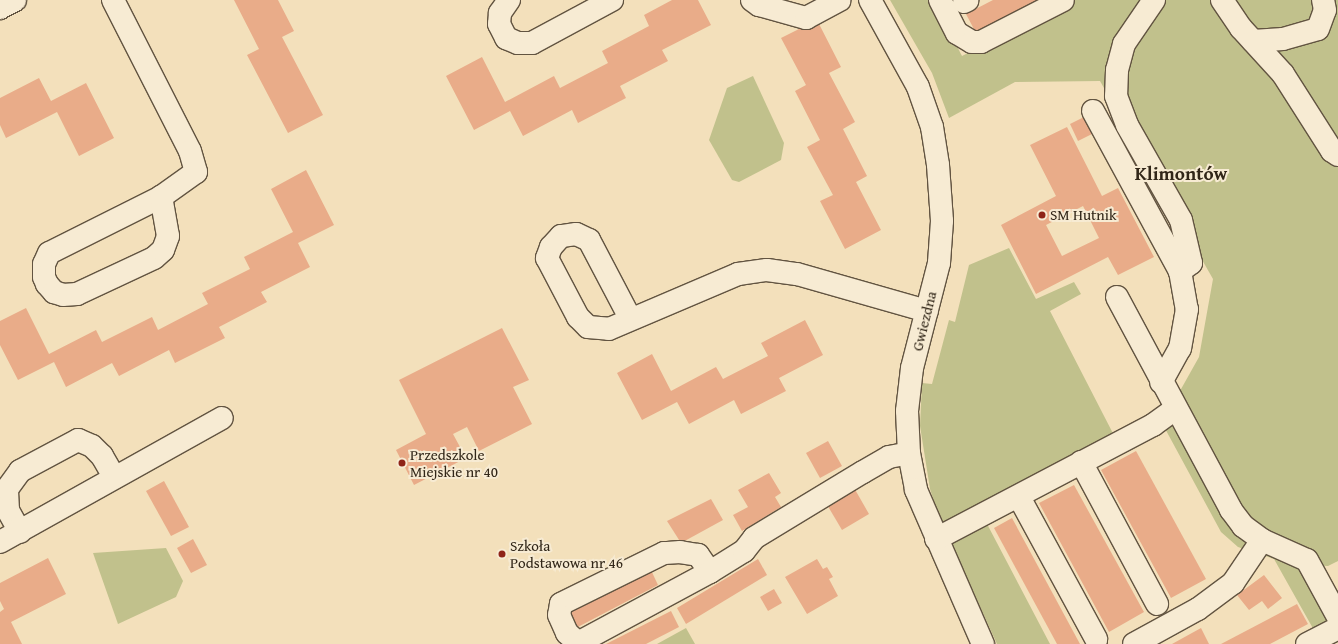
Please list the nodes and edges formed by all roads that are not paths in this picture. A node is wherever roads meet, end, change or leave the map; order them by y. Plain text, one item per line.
1 (15, 0) edge
2 (113, 0) edge
3 (509, 0) edge
4 (612, 0) edge
5 (752, 0) edge
6 (840, 0) edge
7 (870, 0) edge
8 (940, 0) edge
9 (1063, 0) edge
10 (1154, 0) edge
11 (1222, 0) edge
12 (1323, 0) edge
13 (0, 8) edge
14 (1253, 41) junction
15 (1093, 111) dead end
16 (1338, 155) edge
17 (161, 197) junction
18 (1180, 271) junction
19 (1118, 297) dead end
20 (927, 311) junction
21 (630, 318) dead end
22 (1161, 382) junction
23 (1175, 409) junction
24 (222, 418) dead end
25 (909, 453) junction
26 (1081, 462) junction
27 (114, 477) junction
28 (1019, 496) junction
29 (20, 532) junction
30 (936, 539) junction
31 (1262, 540) junction
32 (0, 542) edge
33 (710, 572) junction
34 (1157, 604) dead end
35 (1338, 617) edge
36 (1338, 628) edge
37 (1096, 639) dead end
38 (983, 644) edge
39 (1134, 644) edge
40 (1307, 644) edge

1 - 13 street
2 - 17 street
3 - 4 street
5 - 6 street
7 - 20 street, Gwiezdna
8 - 9 street
10 - 18 street
11 - 14 street
12 - 14 street
14 - 16 street
15 - 18 street
17 - 17 street
18 - 22 street
19 - 22 street
20 - 21 street
20 - 25 street, Gwiezdna
22 - 23 street
23 - 26 street
23 - 31 street
24 - 27 street
25 - 30 street, Gwiezdna
25 - 33 street
26 - 28 street
26 - 34 street
27 - 29 street
27 - 29 street
28 - 30 street
28 - 37 street
29 - 32 street
30 - 38 street, Gwiezdna
31 - 35 street
31 - 39 street
33 - 33 street
36 - 40 street

